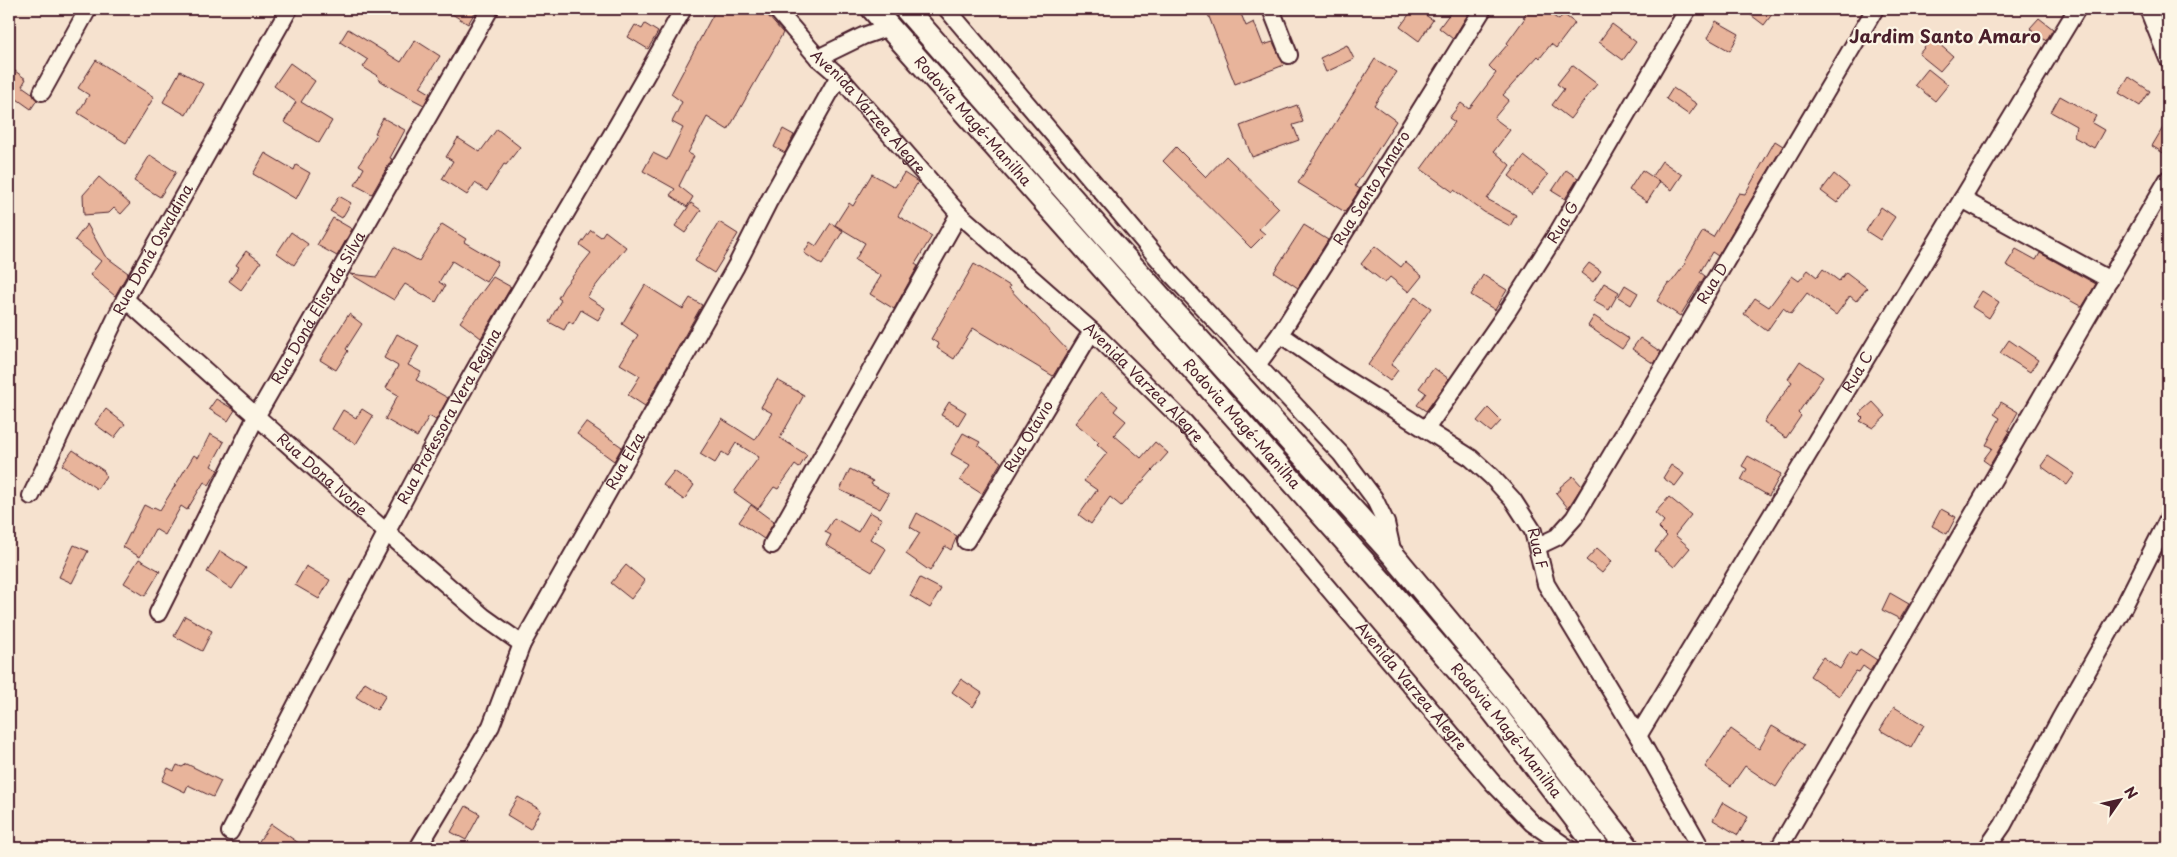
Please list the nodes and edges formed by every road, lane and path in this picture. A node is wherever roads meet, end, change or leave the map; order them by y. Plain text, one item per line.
1 (88, 9) edge
2 (289, 9) edge
3 (490, 9) edge
4 (683, 9) edge
5 (776, 9) edge
6 (873, 9) edge
7 (906, 9) edge
8 (946, 9) edge
9 (1271, 9) edge
10 (1483, 9) edge
11 (1688, 9) edge
12 (1875, 9) edge
13 (2077, 9) edge
14 (2148, 9) edge
15 (889, 27) junction
16 (1289, 55) dead end
17 (818, 58) junction
18 (2168, 59) edge
19 (839, 76) junction
20 (42, 92) dead end
21 (2168, 179) edge
22 (1962, 199) junction
23 (959, 214) junction
24 (2110, 280) junction
25 (125, 299) junction
26 (1092, 331) junction
27 (1280, 334) junction
28 (1256, 365) junction
29 (257, 415) junction
30 (1426, 429) junction
31 (31, 496) dead end
32 (2168, 519) edge
33 (386, 532) junction
34 (966, 541) dead end
35 (772, 546) dead end
36 (1538, 546) junction
37 (1394, 556) junction
38 (158, 613) dead end
39 (522, 644) junction
40 (1638, 736) junction
41 (230, 832) dead end
42 (418, 848) edge
43 (1568, 848) edge
44 (1598, 848) edge
45 (1628, 848) edge
46 (1702, 848) edge
47 (1779, 848) edge
48 (1988, 848) edge

1 - 20 street
2 - 25 street, Rua Doná Osvaldina
3 - 29 street, Rua Doná Elisa da Silva
4 - 33 street, Rua Professora Vera Regina
5 - 17 street, Avenida Várzea Alegre
6 - 15 highway, Rodovia Magé-Manilha
7 - 37 highway, Rodovia Magé-Manilha
8 - 28 street
9 - 16 street
10 - 27 street, Rua Santo Amaro
11 - 30 street, Rua G
12 - 36 street, Rua D
13 - 22 street, Rua C
14 - 18 street
15 - 17 street
15 - 44 highway, Rodovia Magé-Manilha
17 - 19 street, Avenida Várzea Alegre
19 - 23 street, Avenida Várzea Alegre
19 - 39 street, Rua Elza
21 - 24 street
22 - 24 street
22 - 40 street, Rua C
23 - 26 street, Avenida Varzea Alegre
23 - 35 street
24 - 47 street
25 - 29 street, Rua Dona Ivone
25 - 31 street, Rua Doná Osvaldina
26 - 34 street, Rua Otávio
26 - 43 street, Avenida Varzea Alegre
27 - 28 street, Rua Santo Amaro
27 - 30 street, Rua F
28 - 37 street
29 - 33 street, Rua Dona Ivone
29 - 38 street, Rua Doná Elisa da Silva
30 - 36 street, Rua F
32 - 48 street
33 - 39 street, Rua Dona Ivone
33 - 41 street, Rua Professora Vera Regina
36 - 40 street, Rua F
37 - 45 highway, Rodovia Magé-Manilha
39 - 42 street, Rua Elza
40 - 46 street, Rua F

